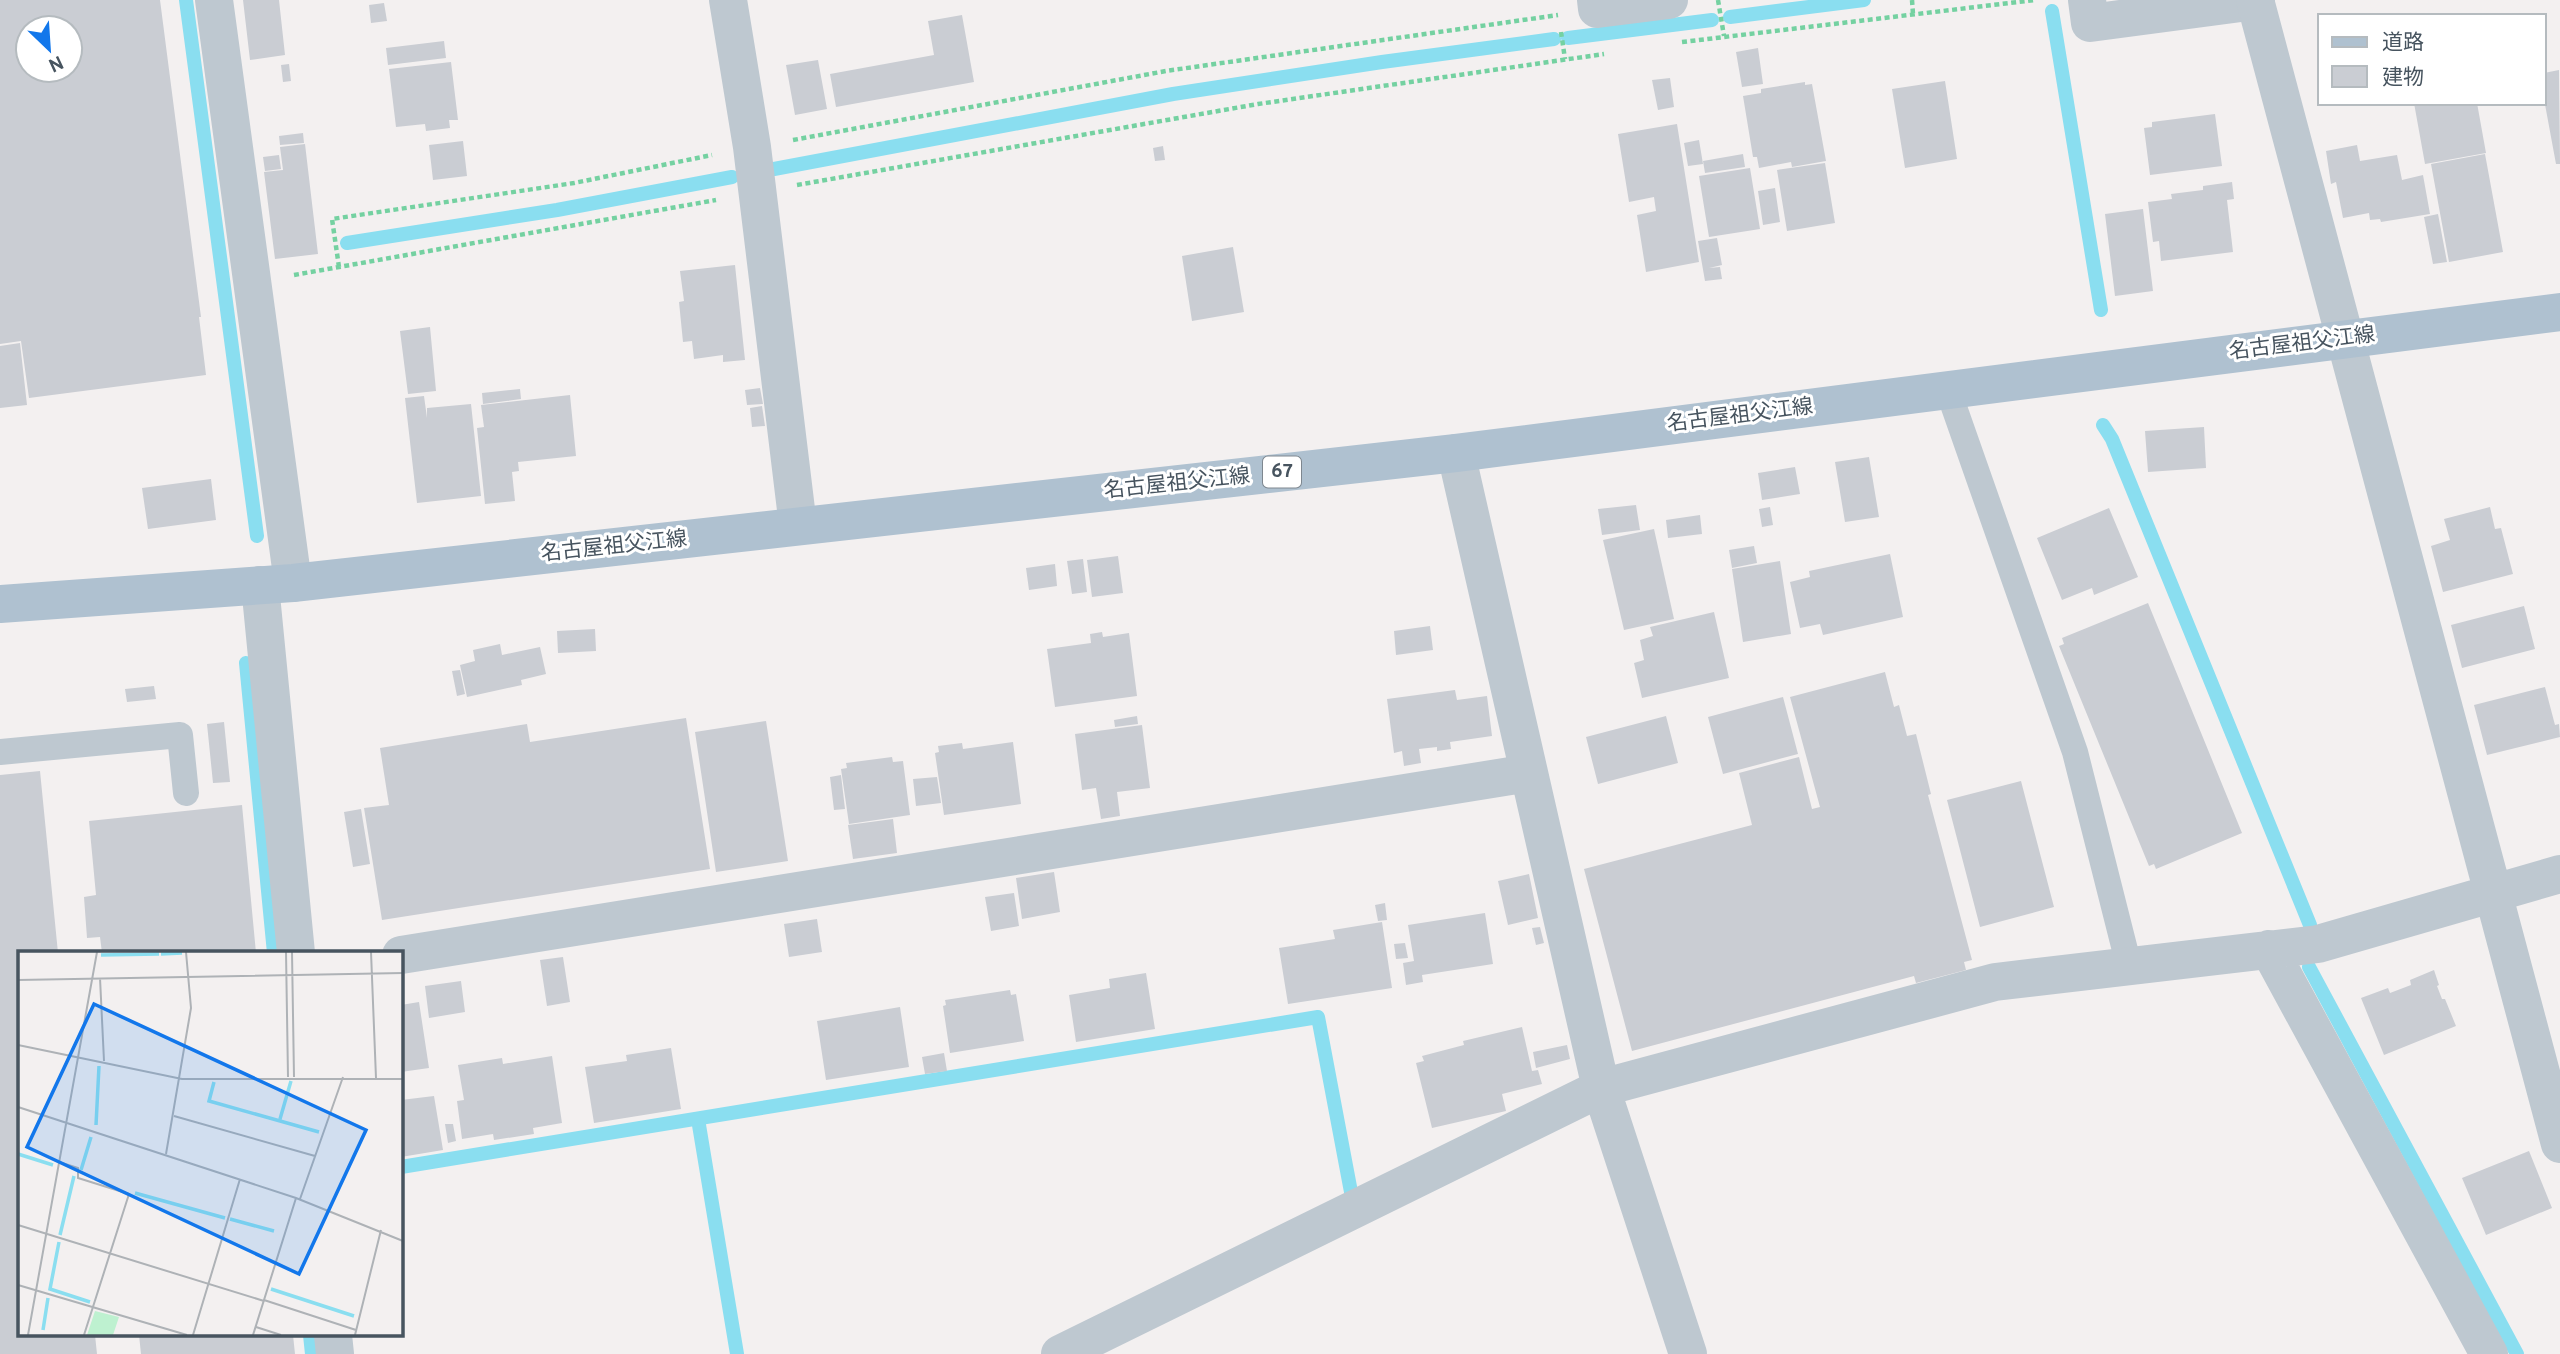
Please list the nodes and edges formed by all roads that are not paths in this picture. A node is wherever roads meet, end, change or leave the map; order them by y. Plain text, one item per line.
1 (214, 0) edge
2 (728, 0) edge
3 (1669, 0) edge
4 (2087, 0) edge
5 (2255, 1) edge
6 (1596, 5) edge
7 (2560, 312) edge
8 (2345, 338) junction
9 (1948, 390) junction
10 (1456, 453) junction
11 (798, 526) junction
12 (276, 584) junction
13 (0, 604) edge
14 (0, 752) edge
15 (1529, 773) junction
16 (186, 793) dead end
17 (2560, 874) edge
18 (2494, 891) junction
19 (2269, 949) junction
20 (296, 951) edge
21 (402, 955) edge
22 (2129, 966) junction
23 (1601, 1088) junction
24 (2560, 1144) edge
25 (334, 1336) edge
26 (335, 1354) edge
27 (1060, 1354) edge
28 (1688, 1354) edge
29 (2489, 1354) edge

1 - 12 street
2 - 11 street
3 - 6 street
4 - 5 street
5 - 8 street
7 - 8 main road, 名古屋祖父江線 / 67
8 - 9 main road, 名古屋祖父江線 / 67
8 - 18 street
9 - 10 main road, 名古屋祖父江線 / 67
9 - 22 lane
10 - 11 main road, 名古屋祖父江線 / 67
10 - 15 street
11 - 12 main road, 名古屋祖父江線 / 67
12 - 13 main road, 名古屋祖父江線 / 67
12 - 20 street
14 - 16 lane
15 - 21 street
15 - 23 street
17 - 18 street
18 - 19 street
18 - 24 street
19 - 22 street
19 - 29 street
22 - 23 street
23 - 27 street
23 - 28 street
25 - 26 street

